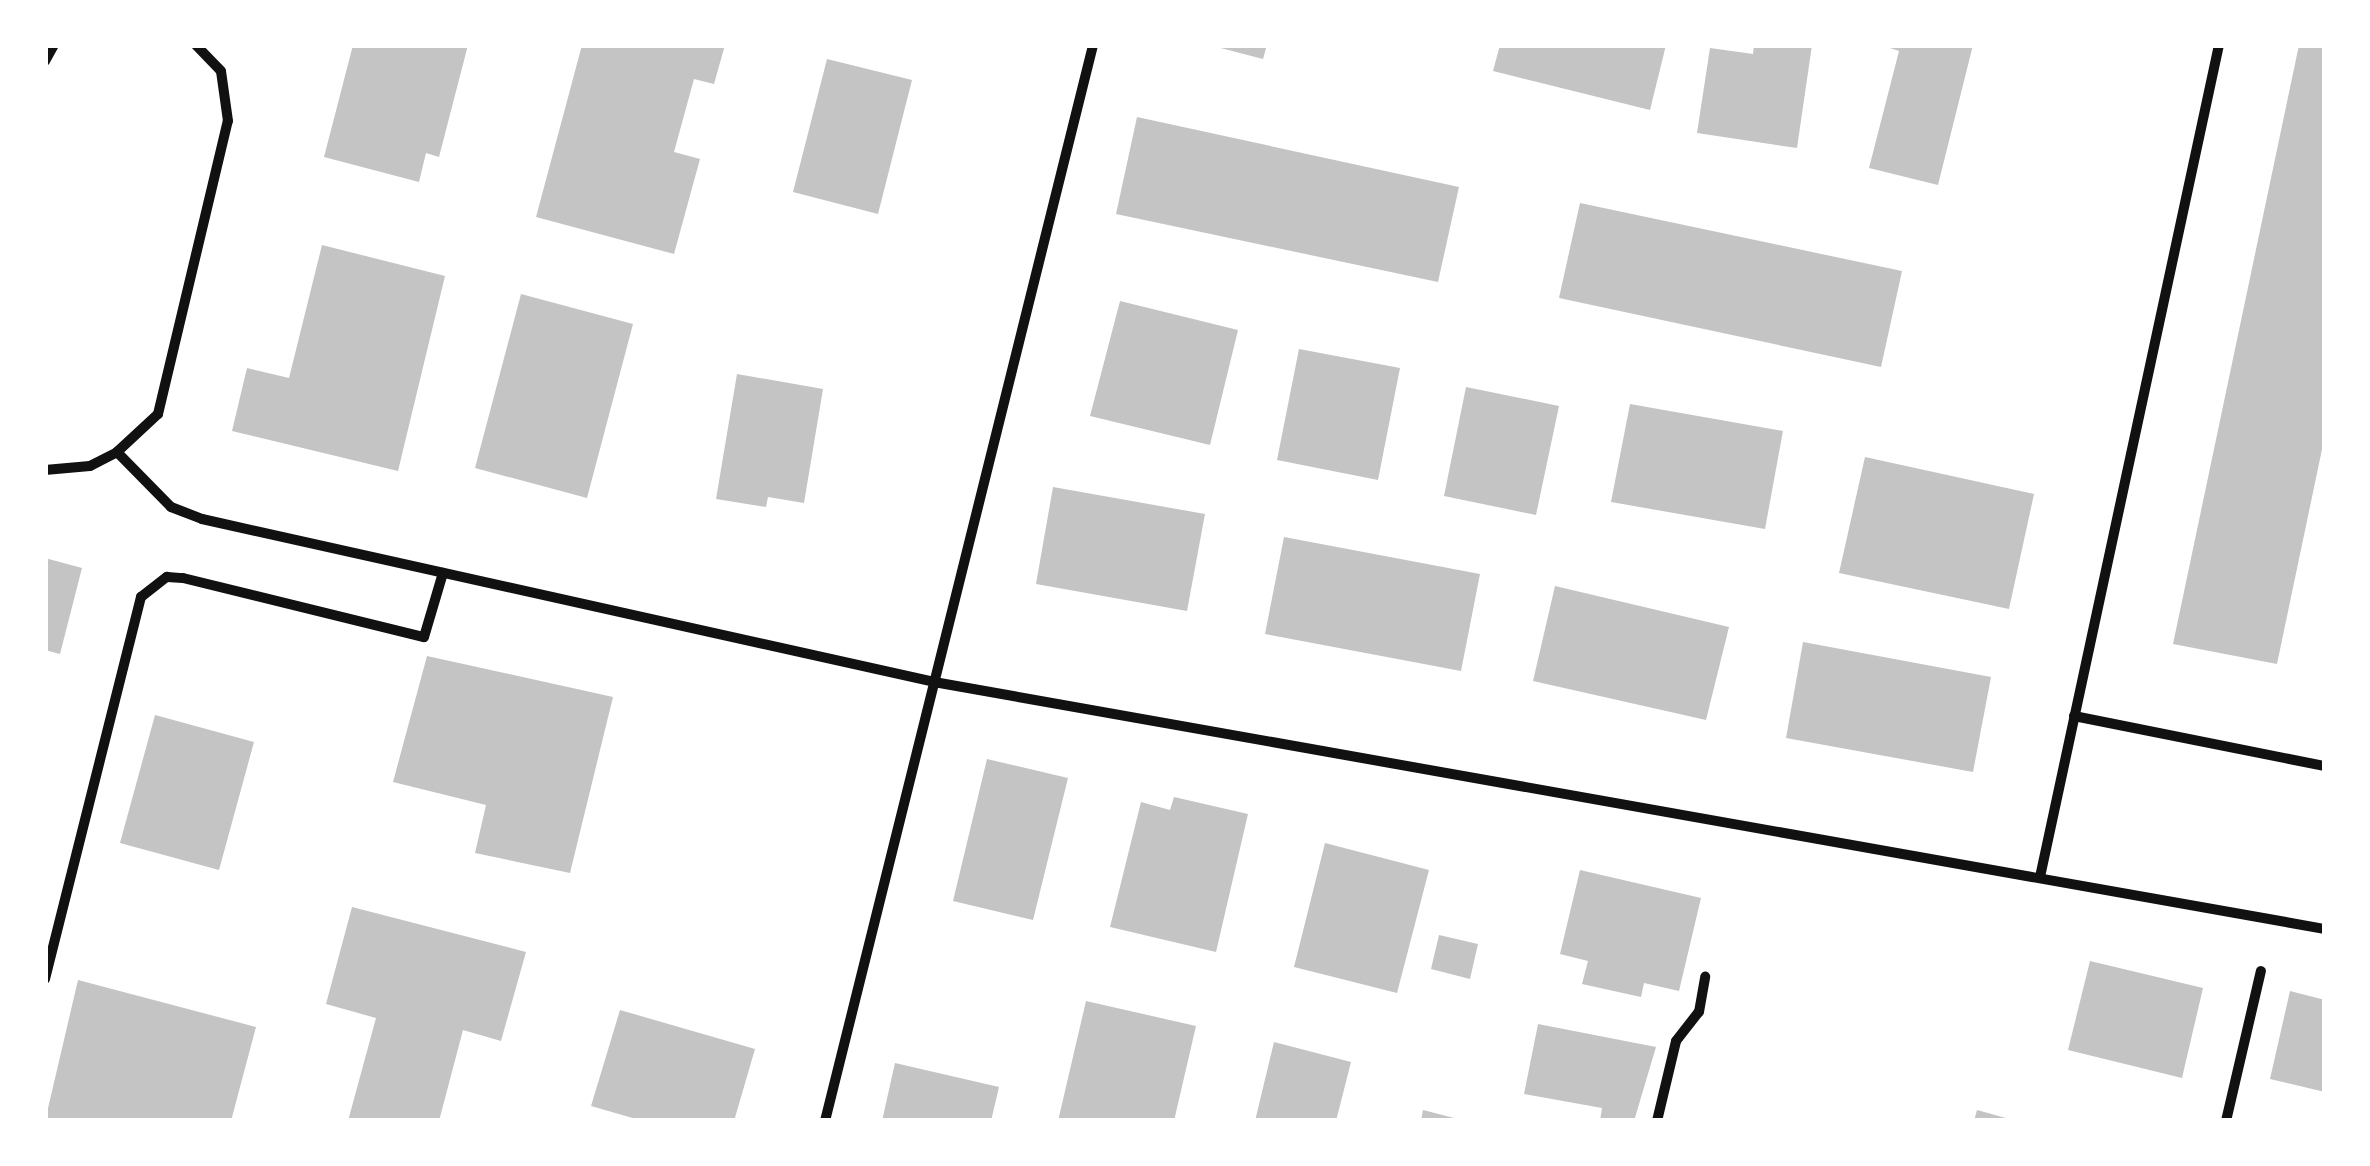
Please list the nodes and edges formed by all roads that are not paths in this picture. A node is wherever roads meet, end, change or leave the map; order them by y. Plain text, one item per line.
1 (54, 45) edge
2 (196, 45) edge
3 (1093, 45) edge
4 (2219, 45) edge
5 (45, 61) edge
6 (117, 452) junction
7 (45, 470) edge
8 (443, 573) junction
9 (934, 682) junction
10 (2074, 716) junction
11 (2325, 766) edge
12 (2040, 877) junction
13 (2325, 929) edge
14 (2261, 972) dead end
15 (1705, 977) dead end
16 (45, 979) edge
17 (825, 1121) edge
18 (1656, 1121) edge
19 (2226, 1121) edge

1 - 5 street
2 - 6 street
3 - 9 street
4 - 10 street
6 - 7 street
6 - 8 street
8 - 9 street
8 - 16 street
9 - 12 street
9 - 17 street
10 - 11 street
10 - 12 street
12 - 13 street
14 - 19 street
15 - 18 street

